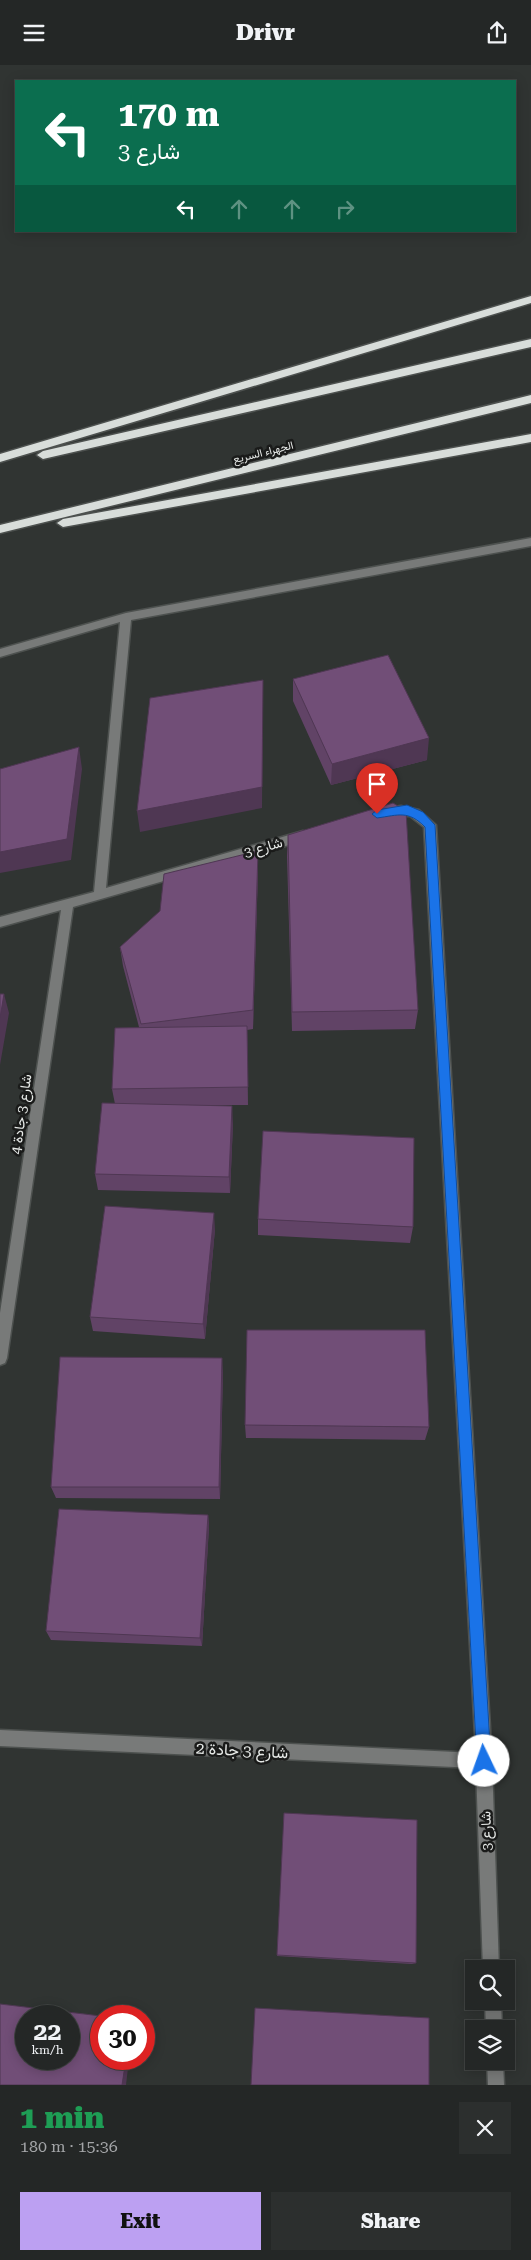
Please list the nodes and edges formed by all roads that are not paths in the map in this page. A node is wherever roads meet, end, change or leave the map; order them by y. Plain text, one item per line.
1 (531, 299) edge
2 (531, 343) edge
3 (531, 399) edge
4 (531, 438) edge
5 (0, 458) edge
6 (0, 465) edge
7 (0, 529) edge
8 (0, 534) edge
9 (531, 542) edge
10 (126, 617) junction
11 (0, 653) edge
12 (377, 814) edge
13 (310, 834) edge
14 (100, 895) junction
15 (68, 904) junction
16 (0, 922) edge
17 (0, 1358) edge
18 (0, 1739) edge
19 (484, 1761) junction
20 (491, 1960) edge
21 (495, 2070) edge
22 (496, 2085) edge

1 - 5 highway
2 - 6 highway
3 - 7 highway, الجهراء السريع
4 - 8 highway
9 - 10 street
10 - 11 street
10 - 14 street
12 - 19 street, شارع 3
13 - 14 street, شارع 3
14 - 15 street, شارع 3
15 - 16 street, شارع 3
15 - 17 street, شارع 3 جادة 4
18 - 19 street, شارع 3 جادة 2
19 - 20 street, شارع 3
21 - 22 street

